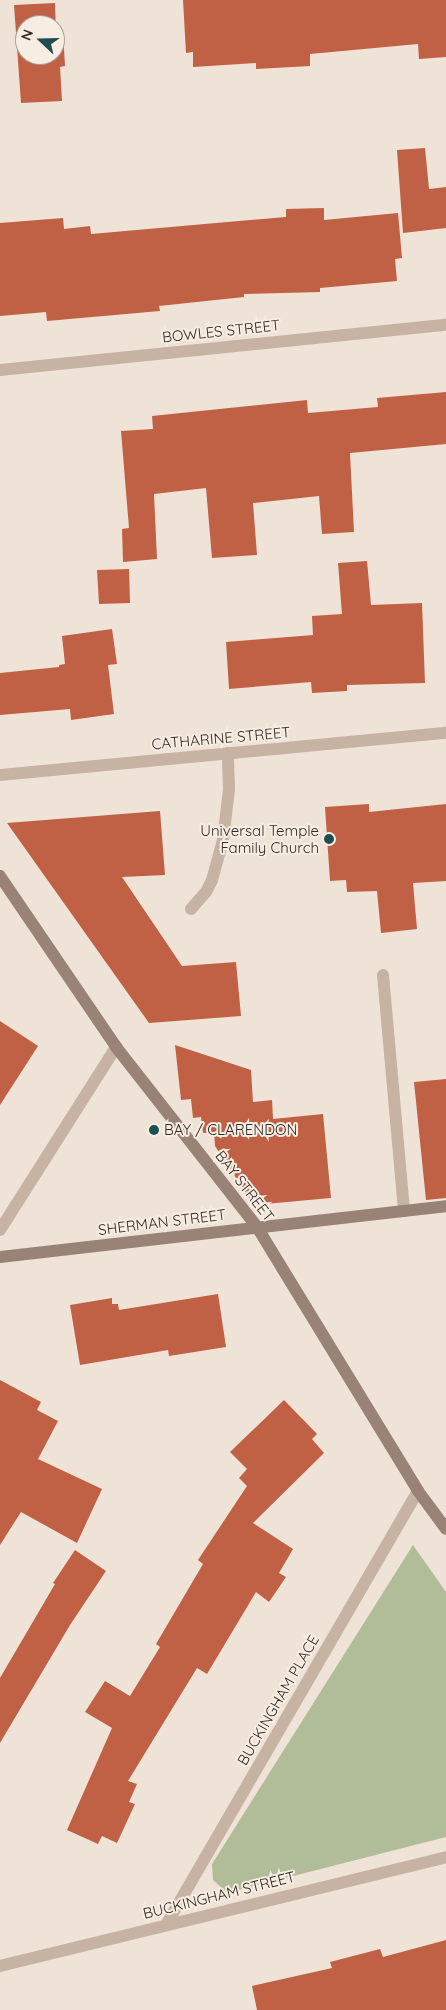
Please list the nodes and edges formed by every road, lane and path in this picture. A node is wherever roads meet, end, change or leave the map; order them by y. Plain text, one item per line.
1 (446, 325) edge
2 (0, 370) edge
3 (446, 733) edge
4 (228, 753) junction
5 (0, 775) edge
6 (0, 876) edge
7 (191, 909) dead end
8 (382, 975) dead end
9 (116, 1047) junction
10 (446, 1206) edge
11 (404, 1211) junction
12 (257, 1228) junction
13 (0, 1230) edge
14 (0, 1257) edge
15 (418, 1491) junction
16 (446, 1529) edge
17 (446, 1857) edge
18 (166, 1925) junction
19 (0, 1966) edge

1 - 2 street, BOWLES STREET
3 - 4 street, CATHARINE STREET
4 - 5 street, CATHARINE STREET
4 - 7 street
6 - 9 main road, BAY STREET
8 - 11 street
9 - 12 main road, BAY STREET
9 - 13 street
10 - 11 main road, SHERMAN STREET
11 - 12 main road, SHERMAN STREET
12 - 14 main road, SHERMAN STREET
12 - 15 main road, BAY STREET
15 - 16 main road, BAY STREET
15 - 18 street, BUCKINGHAM PLACE
17 - 18 street, BUCKINGHAM STREET
18 - 19 street, BUCKINGHAM STREET

